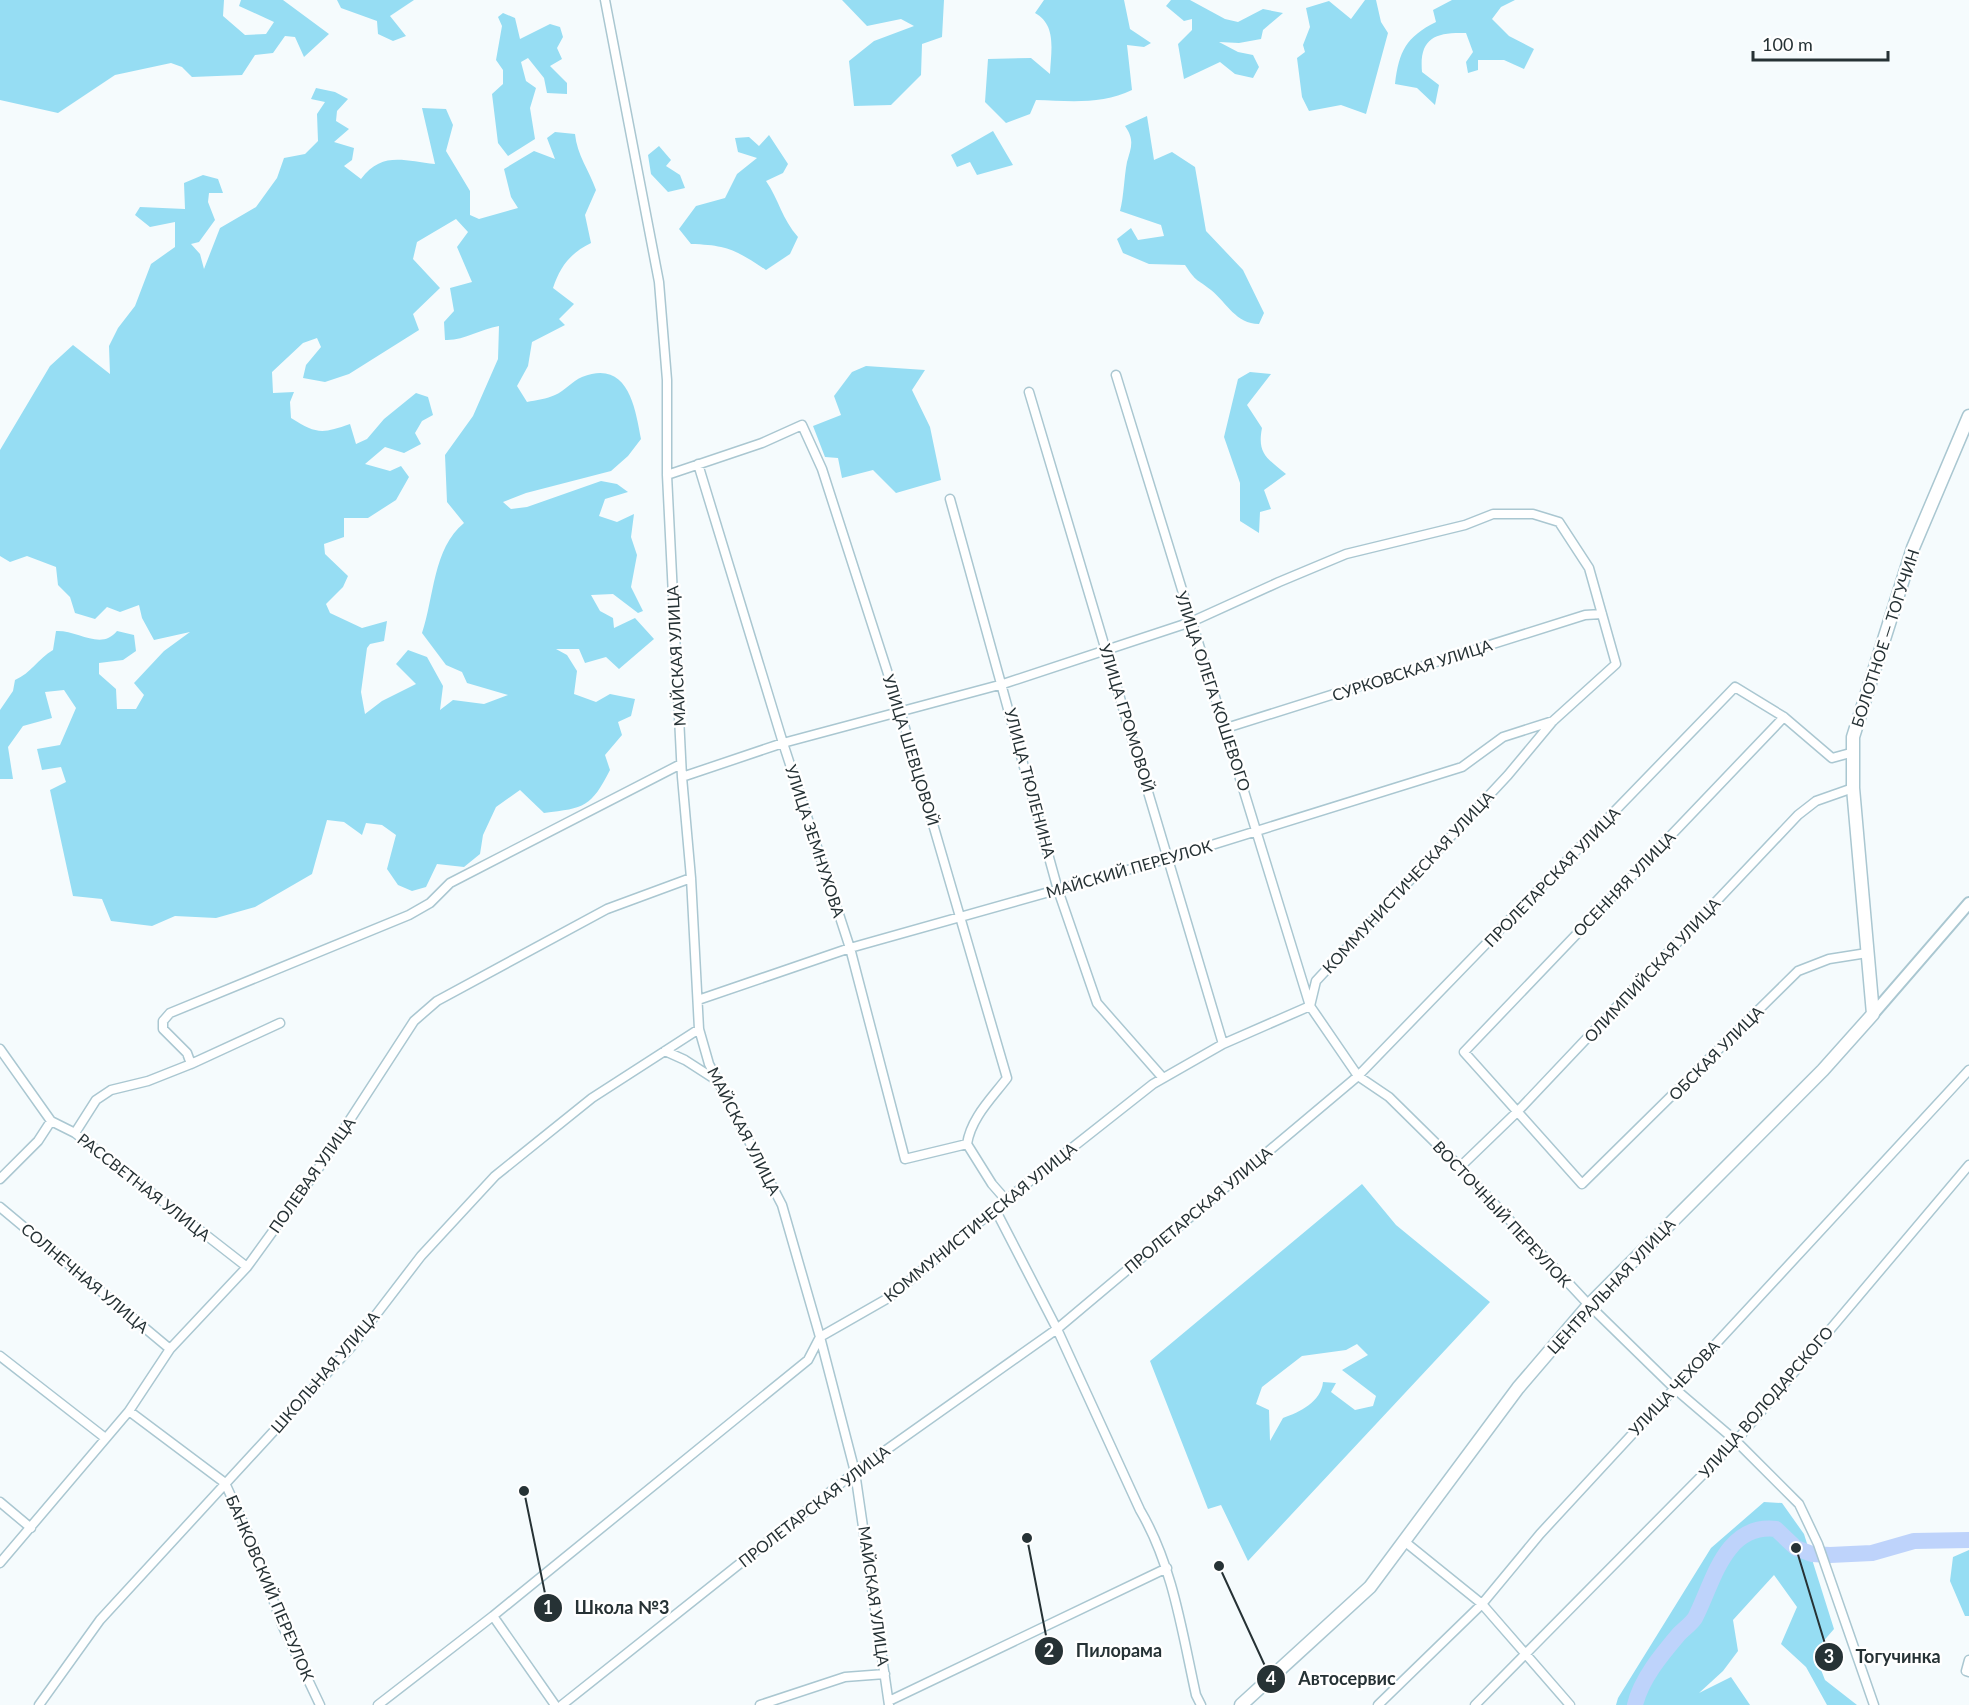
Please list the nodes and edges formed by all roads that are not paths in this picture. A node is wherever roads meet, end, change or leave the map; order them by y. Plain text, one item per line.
1 (605, 0) edge
2 (1116, 375) dead end
3 (1029, 392) dead end
4 (1969, 416) edge
5 (698, 464) junction
6 (667, 474) junction
7 (950, 499) dead end
8 (1602, 614) junction
9 (1191, 622) junction
10 (1106, 650) junction
11 (1003, 684) junction
12 (900, 711) junction
13 (1784, 717) junction
14 (1553, 721) junction
15 (1223, 729) junction
16 (783, 744) junction
17 (1854, 752) junction
18 (681, 764) junction
19 (682, 777) junction
20 (1853, 788) junction
21 (1258, 831) junction
22 (1170, 858) junction
23 (691, 878) junction
24 (1059, 890) junction
25 (1969, 903) edge
26 (960, 917) junction
27 (850, 948) junction
28 (1868, 953) junction
29 (698, 1000) junction
30 (1310, 1006) junction
31 (1873, 1014) junction
32 (280, 1023) dead end
33 (699, 1029) junction
34 (1223, 1044) junction
35 (0, 1049) edge
36 (665, 1051) junction
37 (191, 1064) junction
38 (1969, 1070) edge
39 (1358, 1076) junction
40 (1163, 1078) junction
41 (718, 1082) junction
42 (1518, 1111) junction
43 (51, 1121) junction
44 (75, 1133) junction
45 (967, 1144) junction
46 (1969, 1165) edge
47 (1460, 1167) junction
48 (0, 1179) edge
49 (1006, 1200) junction
50 (0, 1207) edge
51 (995, 1209) junction
52 (247, 1267) junction
53 (1589, 1305) junction
54 (1057, 1329) junction
55 (820, 1337) junction
56 (170, 1349) junction
57 (0, 1356) edge
58 (1674, 1388) junction
59 (129, 1411) junction
60 (105, 1437) junction
61 (1736, 1441) junction
62 (855, 1472) junction
63 (225, 1483) junction
64 (0, 1502) edge
65 (30, 1528) junction
66 (1404, 1541) junction
67 (0, 1563) edge
68 (1167, 1568) junction
69 (1482, 1604) junction
70 (493, 1616) junction
71 (1524, 1653) junction
72 (1969, 1660) edge
73 (1969, 1672) edge
74 (885, 1674) junction
75 (889, 1703) edge
76 (39, 1705) edge
77 (320, 1705) edge
78 (378, 1705) edge
79 (555, 1705) edge
80 (562, 1705) edge
81 (760, 1705) edge
82 (1201, 1705) edge
83 (1241, 1705) edge
84 (1378, 1705) edge
85 (1475, 1705) edge
86 (1570, 1705) edge
87 (1874, 1705) edge

1 - 6 street, МАЙСКАЯ УЛИЦА
2 - 9 street, УЛИЦА ОЛЕГА КОШЕВОГО
3 - 10 street, УЛИЦА ГРОМОВОЙ
4 - 17 main road, БОЛОТНОЕ — ТОГУЧИН
5 - 6 street
5 - 12 street, УЛИЦА ШЕВЦОВОЙ
5 - 16 street, УЛИЦА ЗЕМНУХОВА
6 - 18 street, МАЙСКАЯ УЛИЦА
7 - 11 street, УЛИЦА ТЮЛЕНИНА
8 - 9 street
8 - 14 street, КОММУНИСТИЧЕСКАЯ УЛИЦА
8 - 15 street, СУРКОВСКАЯ УЛИЦА
9 - 10 street
9 - 15 street, УЛИЦА ОЛЕГА КОШЕВОГО
10 - 11 street
10 - 22 street, УЛИЦА ГРОМОВОЙ
11 - 12 street
11 - 24 street, УЛИЦА ТЮЛЕНИНА
12 - 16 street
12 - 26 street, УЛИЦА ШЕВЦОВОЙ
13 - 17 street
13 - 39 street, ПРОЛЕТАРСКАЯ УЛИЦА
13 - 42 street, ОСЕННЯЯ УЛИЦА
14 - 21 street, МАЙСКИЙ ПЕРЕУЛОК
14 - 30 street, КОММУНИСТИЧЕСКАЯ УЛИЦА
15 - 21 street, УЛИЦА ОЛЕГА КОШЕВОГО
16 - 19 street
16 - 27 street, УЛИЦА ЗЕМНУХОВА
17 - 20 main road, БОЛОТНОЕ — ТОГУЧИН
18 - 19 street, МАЙСКАЯ УЛИЦА
18 - 37 street
19 - 23 street, МАЙСКАЯ УЛИЦА
20 - 28 main road, БОЛОТНОЕ — ТОГУЧИН
20 - 42 street, ОЛИМПИЙСКАЯ УЛИЦА
21 - 22 street, МАЙСКИЙ ПЕРЕУЛОК
21 - 30 street, УЛИЦА ОЛЕГА КОШЕВОГО
22 - 24 street, МАЙСКИЙ ПЕРЕУЛОК
22 - 34 street, УЛИЦА ГРОМОВОЙ
23 - 29 street, МАЙСКАЯ УЛИЦА
23 - 52 street, ПОЛЕВАЯ УЛИЦА
24 - 26 street, МАЙСКИЙ ПЕРЕУЛОК
24 - 40 street, УЛИЦА ТЮЛЕНИНА
25 - 31 street, ЦЕНТРАЛЬНАЯ УЛИЦА
26 - 27 street, МАЙСКИЙ ПЕРЕУЛОК
26 - 45 street, УЛИЦА ШЕВЦОВОЙ
27 - 29 street, МАЙСКИЙ ПЕРЕУЛОК
27 - 45 street, УЛИЦА ЗЕМНУХОВА
28 - 31 main road, БОЛОТНОЕ — ТОГУЧИН
28 - 42 street, ОБСКАЯ УЛИЦА
29 - 33 street, МАЙСКАЯ УЛИЦА
30 - 34 street, КОММУНИСТИЧЕСКАЯ УЛИЦА
30 - 39 street, ВОСТОЧНЫЙ ПЕРЕУЛОК
31 - 53 main road, ЦЕНТРАЛЬНАЯ УЛИЦА
32 - 37 street
33 - 36 street, ШКОЛЬНАЯ УЛИЦА
33 - 41 street, МАЙСКАЯ УЛИЦА
34 - 40 street, КОММУНИСТИЧЕСКАЯ УЛИЦА
35 - 43 street, РАССВЕТНАЯ УЛИЦА
36 - 41 street
36 - 63 street, ШКОЛЬНАЯ УЛИЦА
37 - 44 street
38 - 58 street, УЛИЦА ЧЕХОВА
39 - 47 street, ВОСТОЧНЫЙ ПЕРЕУЛОК
39 - 54 street, ПРОЛЕТАРСКАЯ УЛИЦА
40 - 49 street, КОММУНИСТИЧЕСКАЯ УЛИЦА
41 - 55 street, МАЙСКАЯ УЛИЦА
42 - 47 street, ОЛИМПИЙСКАЯ УЛИЦА
43 - 44 street, РАССВЕТНАЯ УЛИЦА
43 - 48 street
44 - 52 street, РАССВЕТНАЯ УЛИЦА
45 - 49 street
46 - 61 street, УЛИЦА ВОЛОДАРСКОГО
47 - 53 street, ВОСТОЧНЫЙ ПЕРЕУЛОК
49 - 51 street, КОММУНИСТИЧЕСКАЯ УЛИЦА
50 - 56 street, СОЛНЕЧНАЯ УЛИЦА
51 - 54 street
51 - 55 street, КОММУНИСТИЧЕСКАЯ УЛИЦА
52 - 56 street, ПОЛЕВАЯ УЛИЦА
53 - 58 street, ВОСТОЧНЫЙ ПЕРЕУЛОК
53 - 66 main road, ЦЕНТРАЛЬНАЯ УЛИЦА
54 - 62 street, ПРОЛЕТАРСКАЯ УЛИЦА
54 - 68 street
55 - 62 street, МАЙСКАЯ УЛИЦА
55 - 70 street, КОММУНИСТИЧЕСКАЯ УЛИЦА
56 - 59 street, ПОЛЕВАЯ УЛИЦА
57 - 60 street
58 - 61 street, ВОСТОЧНЫЙ ПЕРЕУЛОК
58 - 69 street, УЛИЦА ЧЕХОВА
59 - 60 street, ПОЛЕВАЯ УЛИЦА
59 - 63 street, БАНКОВСКИЙ ПЕРЕУЛОК
60 - 65 street, ПОЛЕВАЯ УЛИЦА
61 - 71 street, УЛИЦА ВОЛОДАРСКОГО
61 - 87 street, ВОСТОЧНЫЙ ПЕРЕУЛОК
62 - 74 street, МАЙСКАЯ УЛИЦА
62 - 80 street, ПРОЛЕТАРСКАЯ УЛИЦА
63 - 76 street, ШКОЛЬНАЯ УЛИЦА
63 - 77 street, БАНКОВСКИЙ ПЕРЕУЛОК
64 - 65 street
65 - 67 street, ПОЛЕВАЯ УЛИЦА
66 - 69 street
66 - 83 main road, ЦЕНТРАЛЬНАЯ УЛИЦА
68 - 75 street
68 - 82 street
69 - 71 street
69 - 84 street, УЛИЦА ЧЕХОВА
70 - 78 street, КОММУНИСТИЧЕСКАЯ УЛИЦА
70 - 79 street
71 - 85 street, УЛИЦА ВОЛОДАРСКОГО
71 - 86 street
72 - 73 street
74 - 75 street, МАЙСКАЯ УЛИЦА
74 - 81 street

